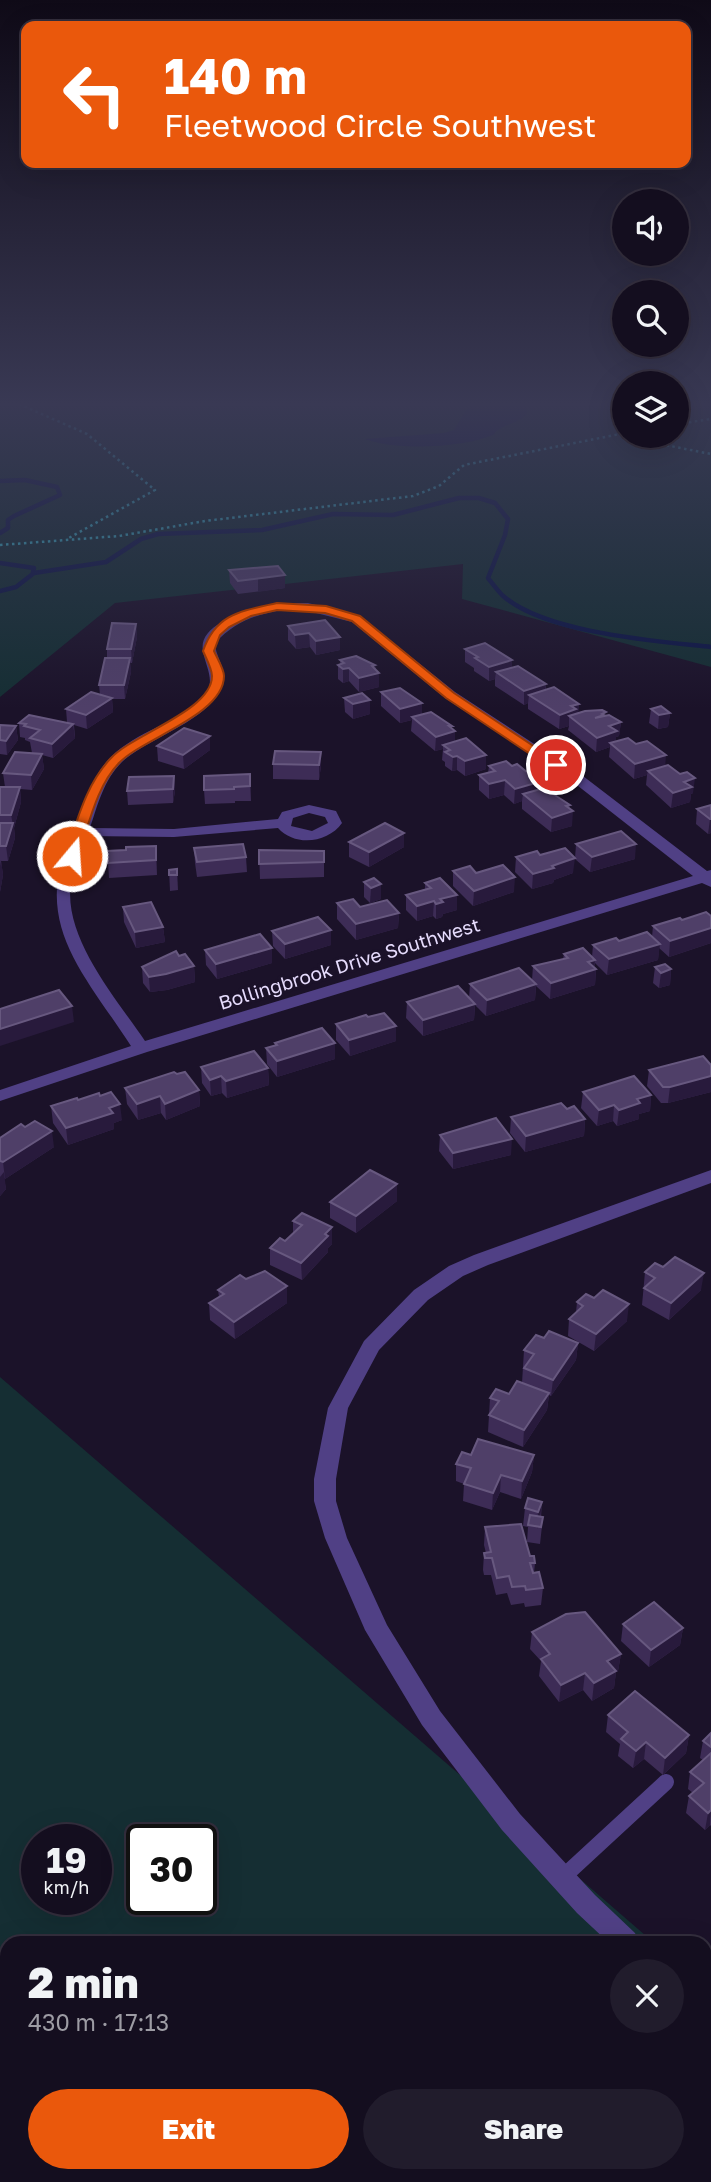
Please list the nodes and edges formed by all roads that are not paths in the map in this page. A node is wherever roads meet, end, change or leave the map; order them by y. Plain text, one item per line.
1 (283, 823) dead end
2 (79, 832) junction
3 (709, 878) edge
4 (141, 1048) junction
5 (0, 1096) edge
6 (711, 1176) edge
7 (666, 1782) dead end
8 (562, 1878) junction
9 (620, 1936) edge

1 - 2 street
2 - 3 street
2 - 4 street
3 - 4 street, Bollingbrook Drive Southwest
4 - 5 street, Bollingbrook Drive Southwest
6 - 8 street
7 - 8 lane
8 - 9 street

